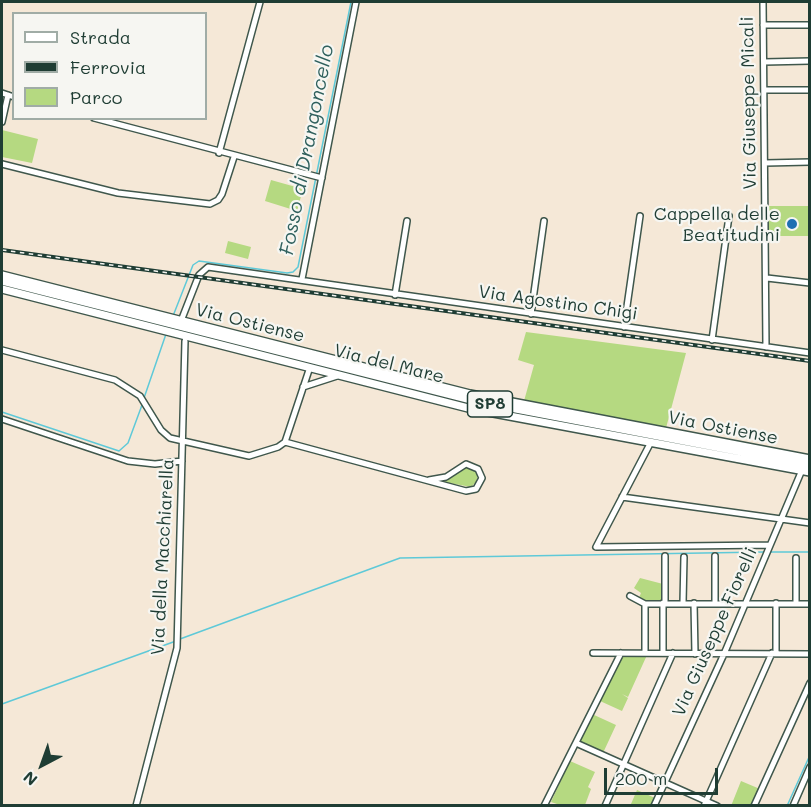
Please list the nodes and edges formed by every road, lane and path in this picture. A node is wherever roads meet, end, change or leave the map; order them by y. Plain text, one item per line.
1 (260, 2) edge
2 (356, 2) edge
3 (763, 2) edge
4 (763, 25) junction
5 (810, 25) edge
6 (764, 62) junction
7 (810, 62) edge
8 (764, 90) junction
9 (810, 90) edge
10 (8, 95) edge
11 (101, 120) edge
12 (2, 122) edge
13 (219, 153) junction
14 (234, 157) junction
15 (810, 162) edge
16 (765, 163) junction
17 (2, 164) edge
18 (321, 178) junction
19 (640, 216) dead end
20 (729, 216) dead end
21 (406, 221) dead end
22 (544, 221) dead end
23 (2, 275) edge
24 (767, 278) junction
25 (302, 279) junction
26 (2, 281) edge
27 (810, 283) edge
28 (2, 289) edge
29 (395, 295) junction
30 (531, 314) junction
31 (181, 321) junction
32 (162, 323) junction
33 (624, 327) junction
34 (172, 329) junction
35 (712, 340) junction
36 (185, 341) dead end
37 (766, 347) junction
38 (2, 350) edge
39 (810, 353) edge
40 (310, 367) junction
41 (340, 375) junction
42 (302, 387) junction
43 (2, 419) edge
44 (183, 441) junction
45 (285, 442) junction
46 (651, 442) junction
47 (810, 459) edge
48 (182, 461) junction
49 (810, 465) edge
50 (806, 471) edge
51 (429, 480) junction
52 (622, 497) junction
53 (782, 518) junction
54 (810, 523) edge
55 (768, 550) junction
56 (666, 556) dead end
57 (715, 556) dead end
58 (684, 557) dead end
59 (796, 558) dead end
60 (630, 596) dead end
61 (664, 603) junction
62 (683, 603) junction
63 (694, 603) junction
64 (776, 603) junction
65 (645, 604) junction
66 (715, 604) junction
67 (745, 604) junction
68 (796, 604) junction
69 (810, 604) edge
70 (593, 652) dead end
71 (621, 653) junction
72 (645, 653) junction
73 (663, 653) junction
74 (673, 653) junction
75 (774, 653) junction
76 (695, 654) junction
77 (724, 654) junction
78 (810, 654) edge
79 (810, 682) edge
80 (576, 742) junction
81 (624, 765) junction
82 (810, 767) edge
83 (664, 783) junction
84 (705, 803) edge
85 (136, 806) edge
86 (544, 806) edge
87 (605, 806) edge
88 (654, 806) edge
89 (717, 806) edge
90 (754, 806) edge
91 (793, 806) edge

1 - 13 street
2 - 18 street
3 - 4 street, Via Giuseppe Micali
4 - 5 street
4 - 6 street, Via Giuseppe Micali
6 - 7 street
6 - 8 street, Via Giuseppe Micali
8 - 9 street
8 - 16 street, Via Giuseppe Micali
10 - 12 street
11 - 13 street
13 - 14 street
14 - 17 street
14 - 18 street
15 - 16 street
16 - 24 street, Via Giuseppe Micali
18 - 25 street
19 - 33 street
20 - 35 street
21 - 29 street
22 - 30 street
23 - 32 main road, Via Ostiense
24 - 27 street
24 - 37 street, Via Giuseppe Micali
25 - 29 street, Via Agostino Chigi
25 - 31 street, Via Agostino Chigi
26 - 32 main road, Via del Mare / SP8
28 - 32 main road
29 - 30 street, Via Agostino Chigi
30 - 33 street, Via Agostino Chigi
31 - 32 main road, Via Ostiense
31 - 47 main road, Via Ostiense
32 - 34 main road, Via del Mare / SP8
33 - 35 street, Via Agostino Chigi
34 - 40 main road
34 - 49 main road, Via del Mare / SP8
35 - 37 street, Via Agostino Chigi
36 - 44 street, Via della Macchiarella
37 - 39 street, Via Agostino Chigi
38 - 44 street
40 - 41 main road
40 - 42 street
41 - 42 street
41 - 46 main road
42 - 45 street
43 - 48 street
44 - 45 street
44 - 48 street, Via della Macchiarella
45 - 51 street
46 - 50 main road
46 - 52 street
48 - 85 street, Via della Macchiarella
50 - 53 street, Via Giuseppe Fiorelli
51 - 51 street
52 - 53 street
52 - 55 street
53 - 54 street
53 - 55 street, Via Giuseppe Fiorelli
55 - 67 street, Via Giuseppe Fiorelli
56 - 61 street
57 - 66 street
58 - 62 street
59 - 68 street
60 - 65 street
61 - 62 street
61 - 65 street
61 - 73 street
62 - 63 street
63 - 66 street
63 - 76 street
64 - 67 street
64 - 68 street
64 - 75 street
65 - 72 street
66 - 67 street
67 - 77 street, Via Giuseppe Fiorelli
68 - 69 street
70 - 71 street
71 - 72 street
71 - 80 street
72 - 73 street
73 - 74 street
74 - 76 street
74 - 81 street
75 - 77 street
75 - 78 street
75 - 84 street
76 - 77 street
77 - 83 street, Via Giuseppe Fiorelli
79 - 90 street
80 - 81 street
80 - 86 street
81 - 83 street
81 - 87 street
82 - 91 street
83 - 84 street
83 - 88 street, Via Giuseppe Fiorelli
84 - 89 street

